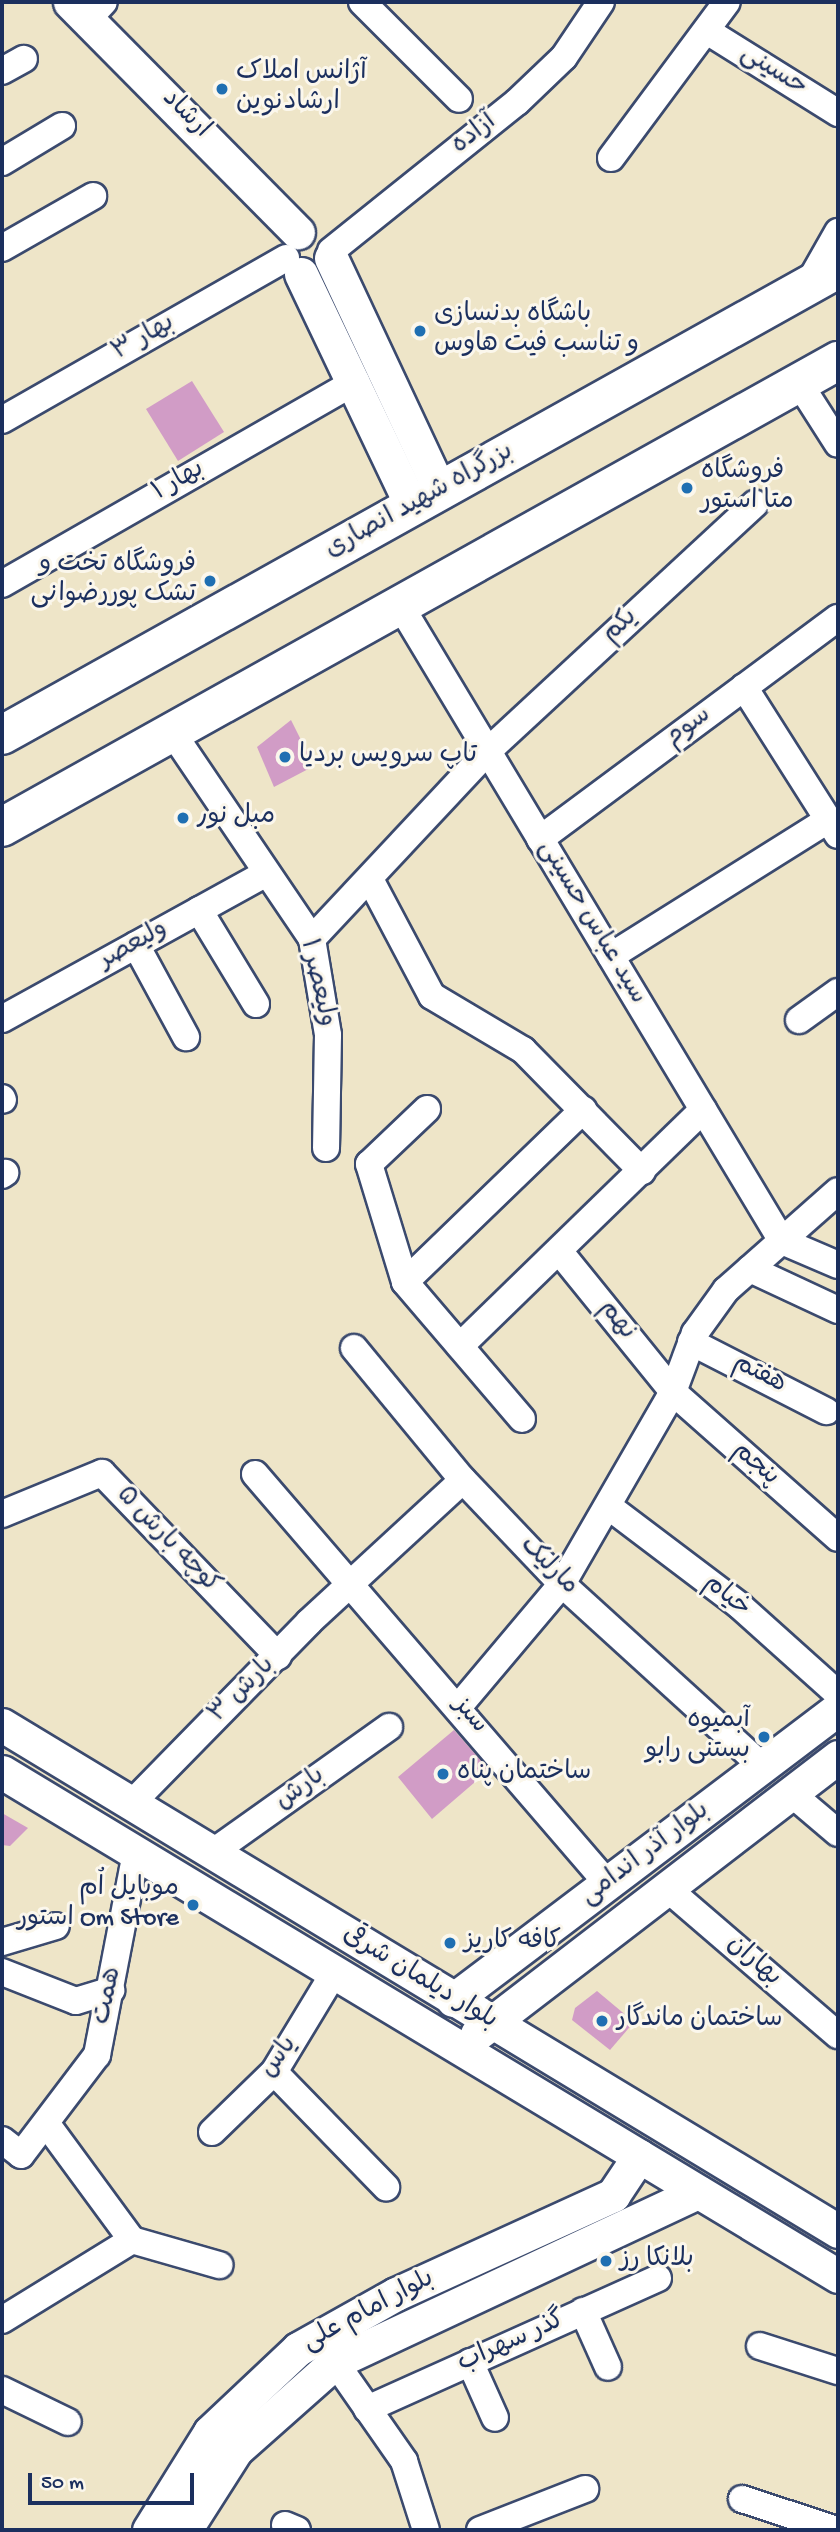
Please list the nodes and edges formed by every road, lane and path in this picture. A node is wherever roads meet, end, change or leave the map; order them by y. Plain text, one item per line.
1 (362, 2) edge
2 (601, 2) edge
3 (727, 2) edge
4 (87, 7) edge
5 (707, 31) junction
6 (459, 99) dead end
7 (838, 113) edge
8 (62, 125) dead end
9 (611, 158) dead end
10 (2, 162) edge
11 (93, 196) dead end
12 (838, 232) edge
13 (2, 248) edge
14 (295, 255) junction
15 (331, 255) junction
16 (822, 278) edge
17 (838, 361) edge
18 (356, 380) junction
19 (799, 383) junction
20 (2, 420) edge
21 (838, 444) edge
22 (426, 499) junction
23 (755, 504) dead end
24 (2, 584) edge
25 (400, 605) junction
26 (838, 618) edge
27 (744, 687) junction
28 (172, 732) junction
29 (2, 735) edge
30 (488, 751) junction
31 (2, 827) edge
32 (834, 827) edge
33 (540, 839) junction
34 (266, 873) junction
35 (371, 881) junction
36 (199, 910) junction
37 (312, 939) junction
38 (136, 945) junction
39 (611, 956) junction
40 (838, 992) edge
41 (256, 1004) dead end
42 (2, 1019) edge
43 (799, 1020) dead end
44 (186, 1037) dead end
45 (427, 1109) dead end
46 (583, 1110) junction
47 (703, 1111) junction
48 (326, 1148) dead end
49 (642, 1171) junction
50 (838, 1191) edge
51 (782, 1241) junction
52 (559, 1251) junction
53 (838, 1265) edge
54 (750, 1269) junction
55 (405, 1282) junction
56 (838, 1310) edge
57 (691, 1342) junction
58 (460, 1346) junction
59 (354, 1348) dead end
60 (673, 1392) junction
61 (826, 1410) dead end
62 (522, 1419) dead end
63 (255, 1474) dead end
64 (463, 1480) junction
65 (608, 1506) junction
66 (2, 1514) edge
67 (838, 1538) edge
68 (355, 1583) junction
69 (562, 1584) junction
70 (278, 1656) junction
71 (838, 1694) edge
72 (460, 1705) junction
73 (838, 1709) edge
74 (2, 1725) edge
75 (389, 1727) dead end
76 (838, 1758) edge
77 (763, 1767) junction
78 (2, 1773) edge
79 (792, 1794) junction
80 (134, 1802) junction
81 (838, 1833) edge
82 (213, 1852) junction
83 (136, 1853) junction
84 (607, 1883) junction
85 (668, 1889) junction
86 (56, 1926) dead end
87 (2, 1942) edge
88 (531, 1942) junction
89 (2, 1972) edge
90 (334, 1973) junction
91 (559, 1974) junction
92 (111, 1990) junction
93 (453, 2000) junction
94 (493, 2024) junction
95 (427, 2028) junction
96 (838, 2035) edge
97 (274, 2072) junction
98 (46, 2123) junction
99 (212, 2132) dead end
100 (2, 2140) edge
101 (639, 2156) junction
102 (386, 2187) dead end
103 (698, 2192) junction
104 (622, 2209) junction
105 (838, 2231) edge
106 (132, 2240) junction
107 (219, 2265) dead end
108 (838, 2276) edge
109 (658, 2278) dead end
110 (583, 2311) junction
111 (2, 2320) edge
112 (760, 2346) dead end
113 (335, 2362) junction
114 (470, 2362) junction
115 (608, 2367) dead end
116 (838, 2371) edge
117 (2, 2390) edge
118 (367, 2409) junction
119 (495, 2418) dead end
120 (68, 2422) dead end
121 (585, 2488) dead end
122 (742, 2499) dead end
123 (149, 2530) edge
124 (185, 2530) edge
125 (426, 2530) edge
126 (480, 2530) edge
127 (837, 2530) edge

1 - 6 street
2 - 15 street, آزاده
3 - 5 street
4 - 14 main road, ارشاد
5 - 7 street, حسینی
5 - 9 street
8 - 10 street
11 - 13 street
12 - 16 street
14 - 15 main road
14 - 18 main road, ارشاد
14 - 20 street, بهار ۳
15 - 22 main road
16 - 22 highway, بزرگراه شهید انصاری
17 - 19 highway
18 - 22 main road, ارشاد
18 - 24 street, بهار ۱
19 - 21 street
19 - 25 highway
22 - 29 highway, بزرگراه شهید انصاری
23 - 30 street, یکم
25 - 28 highway
25 - 30 street, سید عباس حسینی
26 - 27 street, سوم
27 - 32 street
27 - 33 street, سوم
28 - 31 highway
28 - 34 street, ولیعصر ۱
30 - 33 street, سید عباس حسینی
30 - 35 street, یکم
32 - 39 street
33 - 39 street, سید عباس حسینی
34 - 36 street, ولیعصر
34 - 37 street, ولیعصر ۱
35 - 37 street, یکم
35 - 46 street
36 - 38 street, ولیعصر
36 - 41 street
37 - 48 street, ولیعصر ۱
38 - 42 street, ولیعصر
38 - 44 street
39 - 47 street, سید عباس حسینی
40 - 43 street
45 - 55 street
46 - 49 street
46 - 55 street
47 - 49 street
47 - 51 street, سید عباس حسینی
49 - 52 street
50 - 51 street
51 - 53 street
51 - 54 street
52 - 58 street
52 - 60 street, نهم
54 - 56 street
54 - 57 street
55 - 58 street
57 - 60 street
57 - 61 street, هفتم
58 - 62 street
59 - 64 street, مارلیک
60 - 65 street
60 - 67 street, پنجم
63 - 68 street, سبز
64 - 68 street, بارش ۳
64 - 69 street, مارلیک
65 - 69 street
65 - 71 street, خیام
66 - 70 street, کوچه بارش ۵
68 - 70 street, بارش ۳
68 - 72 street, سبز
69 - 72 street
69 - 77 street, مارلیک
70 - 80 street, بارش ۳
72 - 84 street, سبز
73 - 77 main road, بلوار آذر اندامی
74 - 80 main road, بلوار دیلمان شرقی
75 - 82 street, بارش
76 - 79 main road, بلوار آذر اندامی
77 - 84 main road, بلوار آذر اندامی
78 - 83 main road, بلوار دیلمان شرقی
79 - 81 street
79 - 85 main road, بلوار آذر اندامی
80 - 82 main road, بلوار دیلمان شرقی
80 - 83 main road
82 - 93 main road, بلوار دیلمان شرقی
83 - 90 main road, بلوار دیلمان شرقی
83 - 92 street, همت
84 - 88 main road, بلوار آذر اندامی
85 - 91 main road, بلوار آذر اندامی
85 - 96 street, بهاران
86 - 87 street
88 - 91 main road
88 - 93 main road, بلوار آذر اندامی
89 - 92 street
90 - 95 main road, بلوار دیلمان شرقی
90 - 97 street, یاس
91 - 94 main road, بلوار آذر اندامی
92 - 98 street, همت
93 - 94 main road, بلوار دیلمان شرقی
94 - 95 main road, بلوار آذر اندامی
94 - 105 main road, بلوار دیلمان شرقی
95 - 101 main road, بلوار دیلمان شرقی
97 - 99 street, یاس
97 - 102 street
98 - 100 street, همت
98 - 106 street
101 - 103 main road, بلوار دیلمان شرقی
101 - 104 main road
103 - 104 main road, بلوار امام علی
103 - 108 main road, بلوار دیلمان شرقی
104 - 113 main road, بلوار امام علی
104 - 123 main road, بلوار امام علی
106 - 107 street
106 - 111 street
109 - 110 street, گذر سهراب
110 - 114 street, گذر سهراب
110 - 115 street
112 - 116 street
113 - 118 street
113 - 124 main road, بلوار امام علی
114 - 118 street, گذر سهراب
114 - 119 street
117 - 120 street
118 - 125 street
121 - 126 street
122 - 127 street

